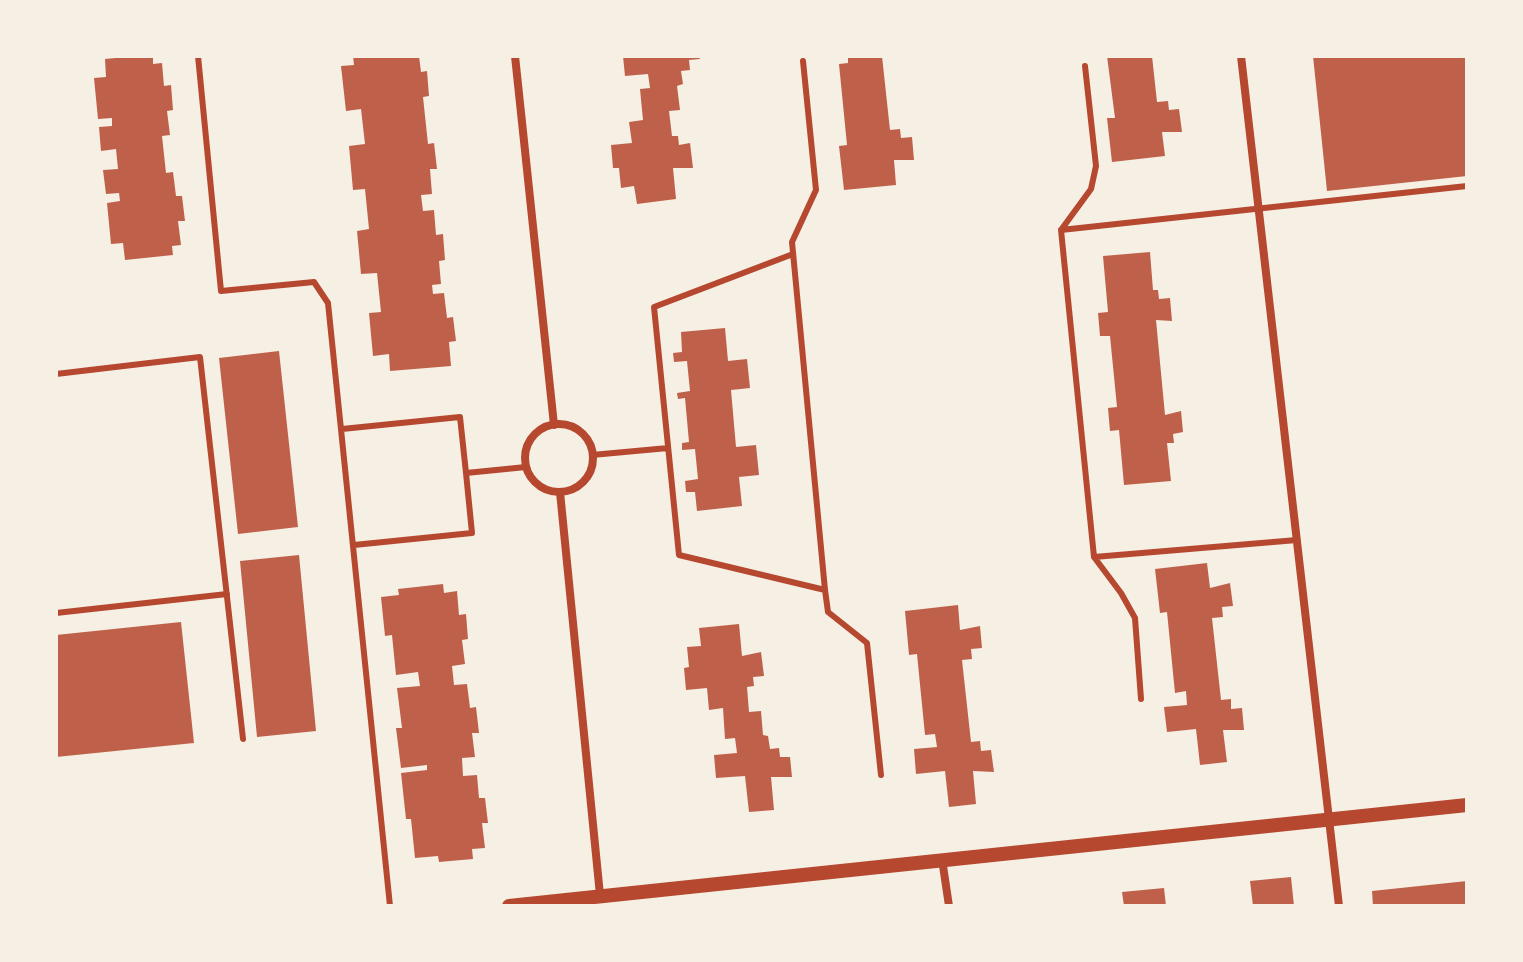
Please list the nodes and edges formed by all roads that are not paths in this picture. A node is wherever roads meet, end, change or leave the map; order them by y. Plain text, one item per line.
1 (198, 56) edge
2 (515, 56) edge
3 (1241, 56) edge
4 (803, 61) dead end
5 (1085, 66) dead end
6 (1467, 186) edge
7 (1258, 208) junction
8 (1061, 230) junction
9 (793, 254) junction
10 (56, 374) edge
11 (554, 425) junction
12 (342, 429) junction
13 (668, 448) junction
14 (592, 455) junction
15 (526, 467) junction
16 (466, 473) junction
17 (560, 492) junction
18 (1298, 540) junction
19 (354, 545) junction
20 (1094, 557) junction
21 (825, 590) junction
22 (227, 594) junction
23 (56, 613) edge
24 (1141, 699) dead end
25 (243, 739) dead end
26 (881, 775) dead end
27 (1467, 805) edge
28 (1330, 820) junction
29 (942, 859) junction
30 (600, 895) junction
31 (390, 906) edge
32 (510, 906) edge
33 (949, 906) edge
34 (1339, 906) edge

1 - 12 lane
2 - 11 street
3 - 7 street
4 - 9 lane
5 - 8 lane
6 - 7 lane
7 - 8 lane
7 - 18 street
8 - 20 lane
9 - 13 lane
9 - 21 lane
10 - 22 lane
11 - 14 street
11 - 15 street
12 - 16 lane
12 - 19 lane
13 - 14 lane
13 - 21 lane
14 - 17 street
15 - 16 lane
15 - 17 street
16 - 19 lane
17 - 30 street
18 - 20 lane
18 - 28 street
19 - 31 lane
20 - 24 lane
21 - 26 lane
22 - 23 lane
22 - 25 lane
27 - 28 street
28 - 29 street
28 - 34 street
29 - 30 street
29 - 33 street
30 - 32 street

